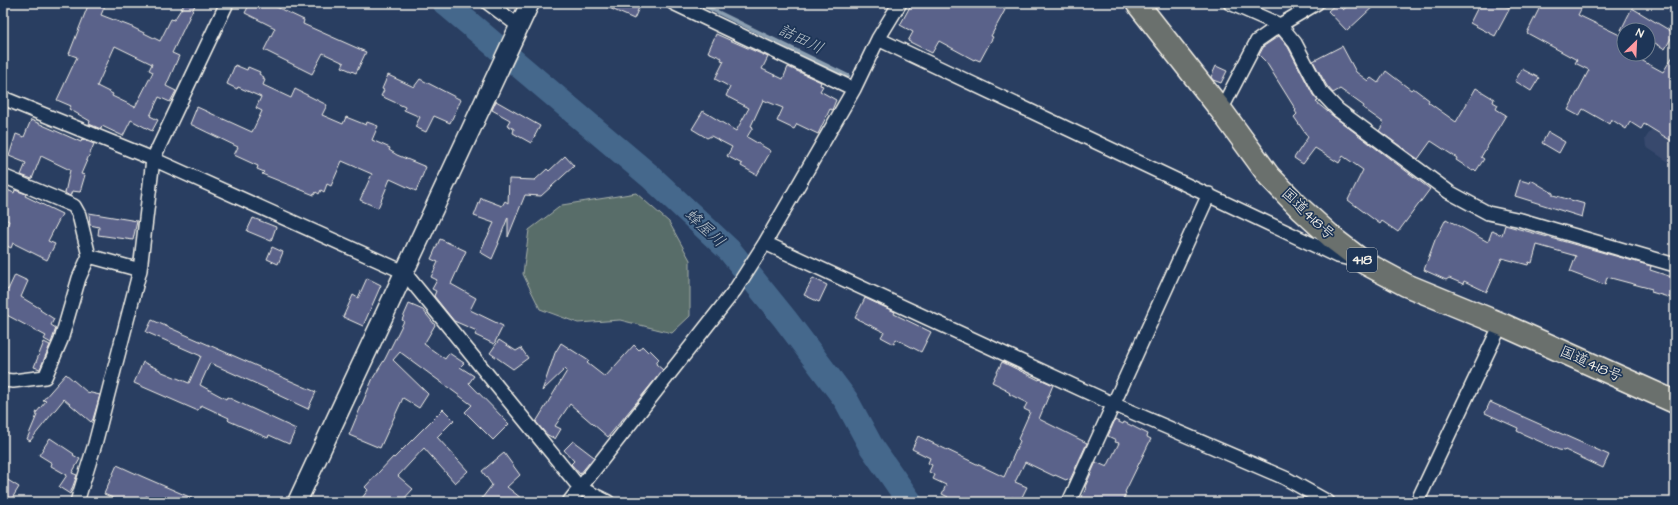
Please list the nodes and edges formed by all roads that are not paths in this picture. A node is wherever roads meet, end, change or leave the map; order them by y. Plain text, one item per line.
1 (227, 3) edge
2 (488, 3) edge
3 (530, 3) edge
4 (673, 3) edge
5 (900, 3) edge
6 (1137, 3) edge
7 (1230, 3) edge
8 (1317, 3) edge
9 (1280, 25) junction
10 (517, 30) junction
11 (878, 39) junction
12 (854, 89) junction
13 (3, 98) edge
14 (1221, 110) junction
15 (153, 159) junction
16 (3, 176) edge
17 (1209, 194) junction
18 (761, 248) junction
19 (89, 256) junction
20 (1365, 263) junction
21 (1675, 265) edge
22 (140, 270) junction
23 (404, 272) junction
24 (1501, 324) junction
25 (3, 380) edge
26 (1675, 402) edge
27 (1113, 404) junction
28 (580, 488) junction
29 (77, 502) edge
30 (297, 502) edge
31 (570, 502) edge
32 (608, 502) edge
33 (1069, 502) edge
34 (1328, 502) edge
35 (1417, 502) edge

1 - 15 street
2 - 10 street
3 - 10 street
4 - 12 street
5 - 11 street
6 - 14 highway, 国道418号 / 418
7 - 9 street
8 - 9 street
9 - 14 street
9 - 21 street
10 - 23 street
11 - 12 street
11 - 17 street
12 - 18 street
13 - 15 street
14 - 20 highway, 国道418号 / 418
15 - 22 street
15 - 23 street
16 - 19 street
17 - 20 street
17 - 27 street
18 - 27 street
18 - 28 street
19 - 22 street
19 - 25 street
20 - 24 highway, 国道418号 / 418
22 - 29 street
23 - 28 street
23 - 30 street
24 - 26 highway, 国道418号 / 418
24 - 35 street
27 - 33 street
27 - 34 street
28 - 31 street
28 - 32 street

